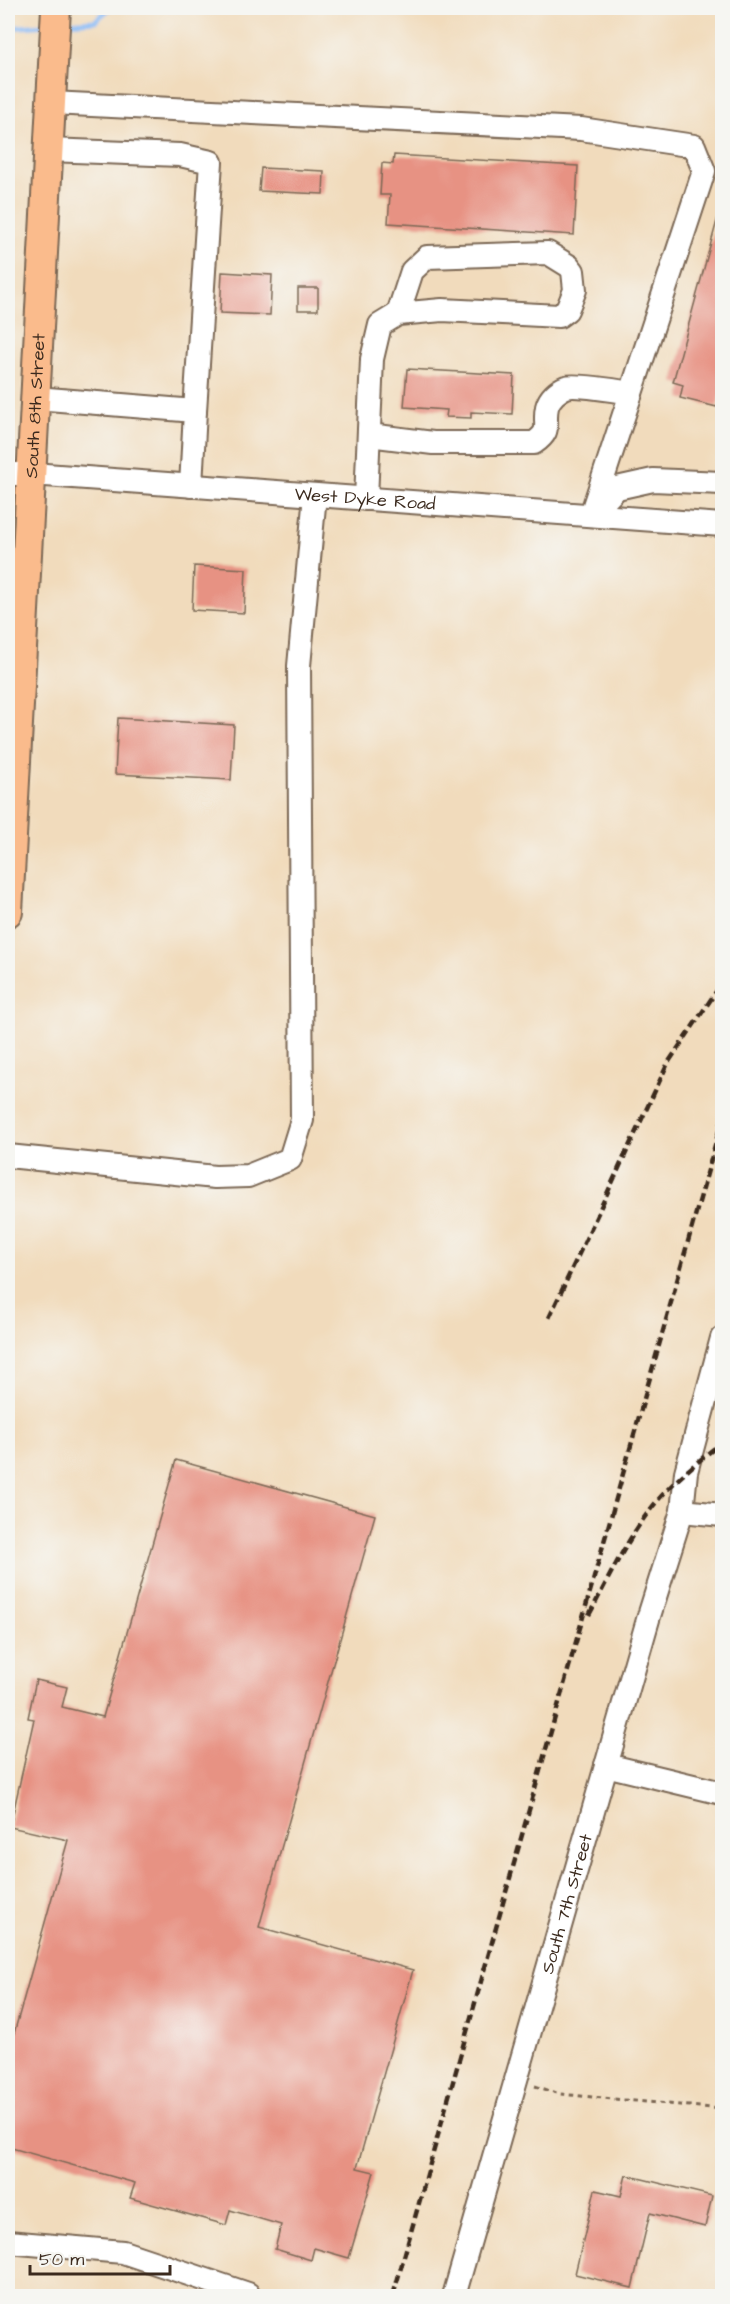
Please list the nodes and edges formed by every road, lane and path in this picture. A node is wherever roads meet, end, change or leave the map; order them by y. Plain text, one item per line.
1 (56, 8) edge
2 (51, 103) junction
3 (48, 150) junction
4 (398, 314) junction
5 (631, 393) junction
6 (36, 398) junction
7 (195, 411) junction
8 (369, 435) junction
9 (20, 474) edge
10 (723, 483) edge
11 (191, 486) junction
12 (315, 495) junction
13 (366, 499) junction
14 (591, 515) junction
15 (723, 525) edge
16 (14, 665) edge
17 (13, 695) edge
18 (12, 738) edge
19 (9, 842) edge
20 (8, 912) edge
21 (8, 1156) edge
22 (723, 1338) edge
23 (682, 1511) junction
24 (723, 1515) edge
25 (606, 1765) junction
26 (723, 1793) edge
27 (516, 2079) junction
28 (723, 2109) edge
29 (8, 2241) edge
30 (248, 2294) dead end
31 (454, 2296) edge

1 - 2 main road, South 8th Street
2 - 3 main road, South 8th Street
2 - 5 street
3 - 6 main road, South 8th Street
3 - 7 street
4 - 4 street
4 - 8 street
5 - 8 street
5 - 14 street
6 - 7 street
6 - 9 main road, South 8th Street
7 - 11 street
8 - 13 street
9 - 11 street, West Dyke Road
9 - 16 main road, South 8th Street
10 - 14 street
11 - 12 street, West Dyke Road
12 - 13 street, West Dyke Road
12 - 21 street
13 - 14 street, West Dyke Road
14 - 15 street, West Dyke Road
16 - 17 main road, South 8th Street
17 - 18 main road, South 8th Street
18 - 19 main road, South 8th Street
19 - 20 main road, South 8th Street
22 - 23 street, South 7th Street
23 - 24 street
23 - 25 street, South 7th Street
25 - 26 street
25 - 27 street, South 7th Street
27 - 28 path
27 - 31 street, South 7th Street
29 - 30 street

